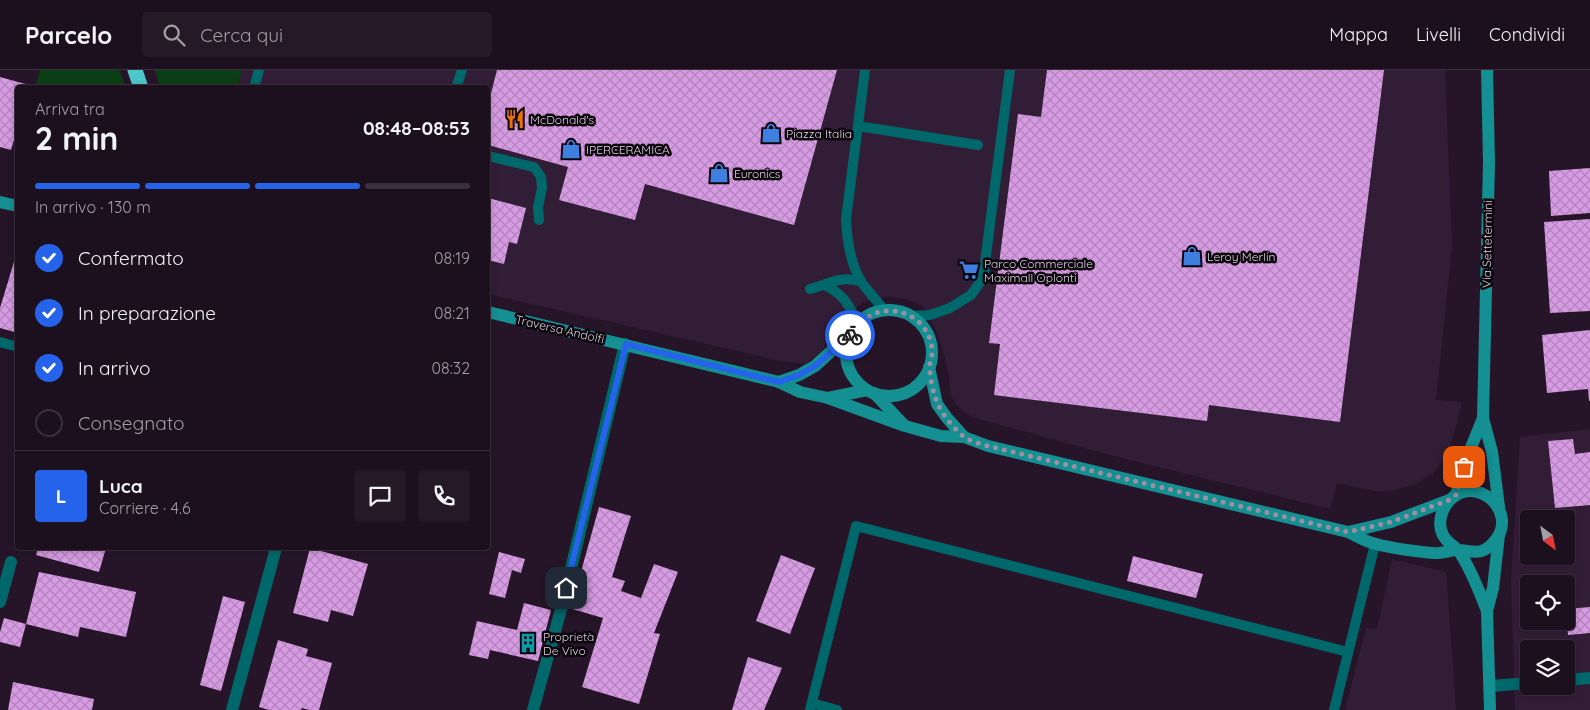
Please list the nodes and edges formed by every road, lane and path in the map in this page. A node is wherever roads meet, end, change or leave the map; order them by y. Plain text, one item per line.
1 (134, 70) edge
2 (259, 70) edge
3 (462, 70) edge
4 (865, 70) edge
5 (1010, 70) edge
6 (1487, 70) edge
7 (140, 85) edge
8 (255, 85) edge
9 (457, 85) edge
10 (858, 126) junction
11 (978, 145) dead end
12 (490, 156) edge
13 (0, 202) edge
14 (15, 205) edge
15 (539, 220) dead end
16 (861, 281) junction
17 (824, 285) junction
18 (810, 289) dead end
19 (884, 310) junction
20 (490, 312) edge
21 (912, 316) junction
22 (858, 323) junction
23 (850, 334) junction
24 (0, 342) edge
25 (626, 344) junction
26 (15, 346) edge
27 (930, 367) junction
28 (779, 382) junction
29 (871, 391) junction
30 (828, 398) junction
31 (1483, 418) junction
32 (905, 426) junction
33 (964, 437) junction
34 (1452, 498) junction
35 (1499, 507) junction
36 (1348, 532) junction
37 (1499, 535) junction
38 (1375, 544) junction
39 (275, 550) edge
40 (1459, 550) junction
41 (11, 562) dead end
42 (0, 602) edge
43 (1487, 611) junction
44 (1348, 652) junction
45 (1590, 678) edge
46 (1575, 679) edge
47 (1520, 684) edge
48 (1490, 686) junction
49 (811, 707) edge
50 (232, 710) edge
51 (532, 710) edge
52 (837, 710) edge
53 (1334, 710) edge
54 (1490, 710) edge

1 - 7 highway
2 - 8 lane
3 - 9 lane
4 - 10 lane
5 - 21 lane
6 - 31 street, Via Settetermini
10 - 11 lane
10 - 16 lane
12 - 15 lane
13 - 14 street
16 - 17 lane
16 - 19 lane
17 - 18 lane
17 - 22 lane
19 - 21 street
19 - 22 street
20 - 25 street, Traversa Andolfi
21 - 27 street
22 - 23 street
23 - 28 street
23 - 29 street
24 - 26 lane
25 - 28 street, Traversa Andolfi
25 - 51 street
27 - 29 street
27 - 33 street, Traversa Andolfi
28 - 30 street, Traversa Andolfi
29 - 30 street, Traversa Andolfi
29 - 32 street
30 - 32 street, Traversa Andolfi
31 - 34 street, Via Settetermini
31 - 35 street, Via Settetermini
32 - 33 street, Traversa Andolfi
33 - 36 street, Traversa Andolfi
34 - 35 street
34 - 36 street, Traversa Andolfi
34 - 40 street
35 - 37 street
36 - 38 street, Traversa Andolfi
37 - 40 street
37 - 43 street
38 - 40 street, Traversa Andolfi
38 - 44 lane
39 - 50 street
40 - 43 street
41 - 42 street
43 - 48 street
44 - 49 lane
44 - 53 lane
45 - 46 street
47 - 48 street
48 - 54 street
49 - 52 lane

